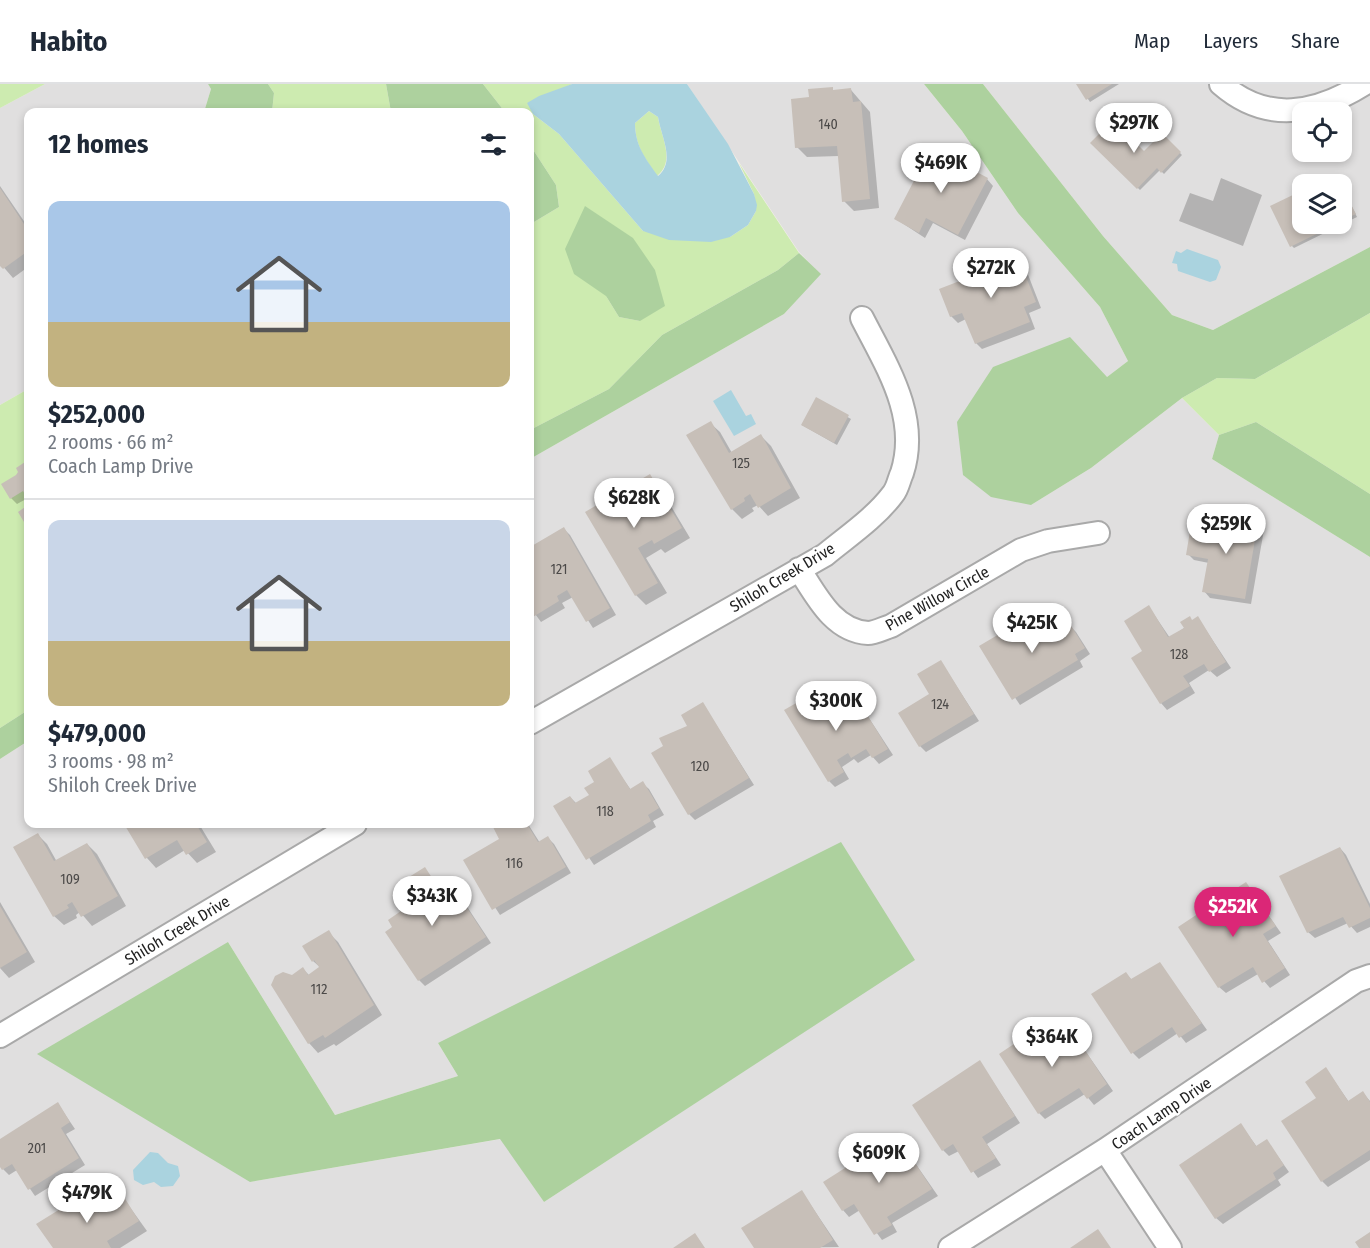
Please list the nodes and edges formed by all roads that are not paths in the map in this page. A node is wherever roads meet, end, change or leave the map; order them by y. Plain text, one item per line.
1 (1221, 84) edge
2 (1364, 84) edge
3 (862, 318) dead end
4 (1098, 533) dead end
5 (799, 569) junction
6 (534, 721) edge
7 (348, 828) edge
8 (1370, 976) edge
9 (0, 1036) edge
10 (1105, 1150) junction
11 (950, 1248) edge
12 (1170, 1248) edge

1 - 2 street
3 - 5 street, Shiloh Creek Drive
4 - 5 street, Pine Willow Circle
5 - 6 street, Shiloh Creek Drive
7 - 9 street, Shiloh Creek Drive
8 - 10 street, Coach Lamp Drive
10 - 11 street, Coach Lamp Drive
10 - 12 street

